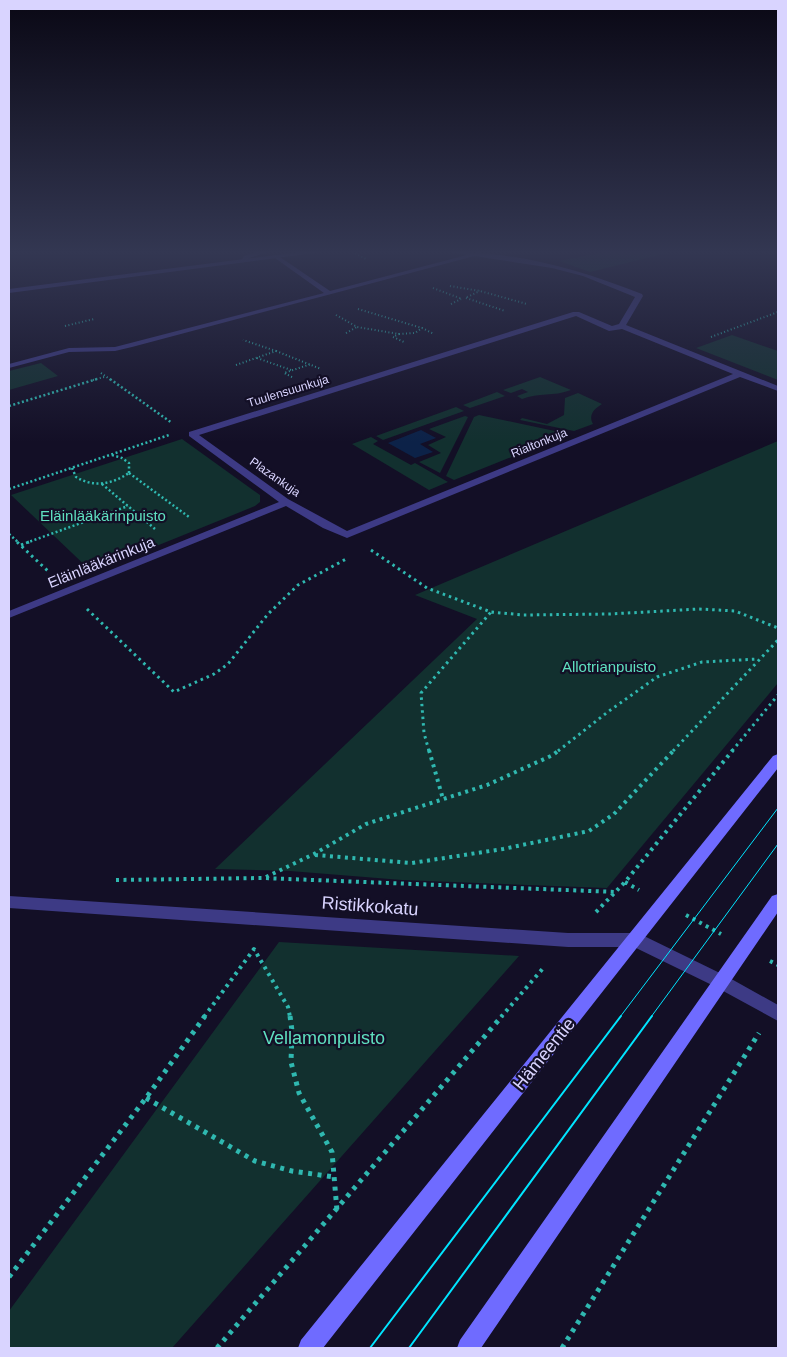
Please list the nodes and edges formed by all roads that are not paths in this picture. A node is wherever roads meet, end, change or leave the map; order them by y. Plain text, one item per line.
1 (244, 315) edge
2 (572, 315) edge
3 (579, 315) edge
4 (628, 315) edge
5 (622, 326) junction
6 (9, 366) edge
7 (740, 374) junction
8 (778, 389) edge
9 (188, 432) joint
10 (288, 502) junction
11 (347, 535) joint
12 (9, 614) edge
13 (778, 759) edge
14 (778, 900) edge
15 (9, 902) edge
16 (636, 940) junction
17 (720, 980) junction
18 (776, 1012) edge
19 (309, 1348) edge
20 (468, 1348) edge

1 - 6 street
2 - 9 street, Tuulensuunkuja
3 - 5 street, Tuulensuunkuja
4 - 5 street
5 - 7 street
7 - 8 street
7 - 11 street, Rialtonkuja
9 - 10 street, Plazankuja
10 - 11 street, Plazankuja
10 - 12 street, Eläinlääkärinkuja
13 - 16 main road, Hämeentie
14 - 17 main road
15 - 16 street, Ristikkokatu
16 - 17 street, Ristikkokatu
16 - 19 main road, Hämeentie
17 - 18 street, Ristikkokatu
17 - 20 main road

